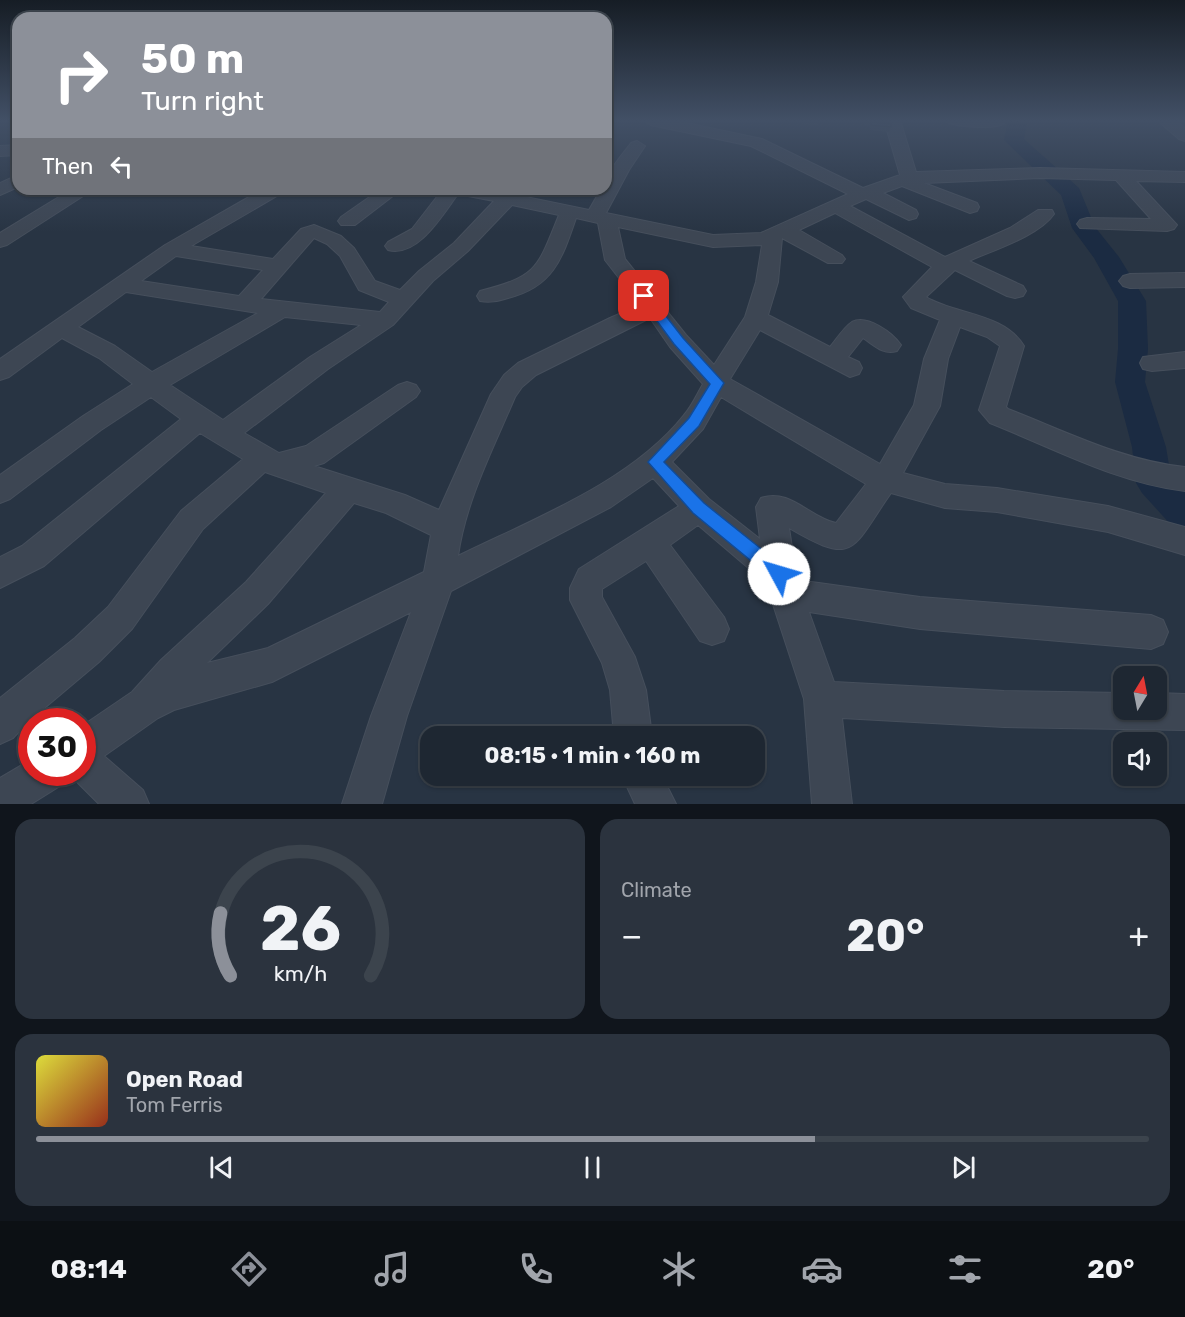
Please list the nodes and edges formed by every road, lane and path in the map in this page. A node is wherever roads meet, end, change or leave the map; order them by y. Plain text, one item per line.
1 (629, 158) edge
2 (789, 158) edge
3 (901, 158) edge
4 (1121, 175) junction
5 (1185, 177) edge
6 (906, 179) junction
7 (612, 189) edge
8 (865, 193) junction
9 (76, 195) edge
10 (266, 195) edge
11 (385, 195) edge
12 (448, 195) edge
13 (495, 195) edge
14 (610, 195) edge
15 (507, 199) junction
16 (836, 206) junction
17 (970, 207) dead end
18 (569, 212) junction
19 (909, 214) dead end
20 (1045, 214) dead end
21 (600, 218) junction
22 (348, 221) dead end
23 (1087, 224) dead end
24 (778, 232) junction
25 (0, 241) edge
26 (395, 246) dead end
27 (172, 249) junction
28 (835, 259) dead end
29 (949, 263) junction
30 (277, 266) junction
31 (1185, 280) edge
32 (1130, 281) dead end
33 (122, 285) junction
34 (1015, 291) dead end
35 (488, 296) dead end
36 (405, 300) junction
37 (245, 303) junction
38 (281, 309) junction
39 (652, 309) junction
40 (953, 317) junction
41 (756, 318) junction
42 (385, 320) junction
43 (59, 327) junction
44 (889, 345) dead end
45 (1185, 360) edge
46 (1152, 363) dead end
47 (0, 371) edge
48 (153, 383) junction
49 (717, 383) junction
50 (407, 391) dead end
51 (211, 426) junction
52 (269, 461) junction
53 (655, 462) junction
54 (1178, 479) edge
55 (885, 480) junction
56 (349, 488) junction
57 (0, 490) edge
58 (699, 508) junction
59 (447, 528) junction
60 (1184, 541) edge
61 (650, 542) junction
62 (0, 573) edge
63 (438, 582) junction
64 (783, 584) junction
65 (712, 629) dead end
66 (1151, 632) dead end
67 (822, 699) junction
68 (145, 705) junction
69 (1185, 712) edge
70 (0, 724) edge
71 (632, 726) edge
72 (96, 739) edge
73 (96, 775) edge
74 (24, 786) edge
75 (646, 786) edge
76 (0, 801) edge
77 (129, 804) edge
78 (362, 804) edge
79 (656, 804) edge
80 (832, 804) edge

1 - 7 street
2 - 8 street
3 - 6 street
4 - 5 street
4 - 6 street
4 - 23 street
6 - 8 street
6 - 17 street
8 - 16 street
8 - 19 street
9 - 25 street
10 - 27 street
11 - 22 street
12 - 26 street
13 - 15 street
14 - 21 street
15 - 18 street
15 - 36 street
16 - 24 street
16 - 29 street
18 - 21 street
18 - 35 street
20 - 29 street
21 - 24 street
21 - 39 street
24 - 28 street
24 - 41 street
27 - 30 street
27 - 33 street
29 - 34 street
29 - 40 street
30 - 36 street
30 - 37 street
31 - 32 street
33 - 37 street
33 - 43 street
36 - 42 street
37 - 38 street
38 - 42 street
38 - 48 street
39 - 49 street
39 - 59 street
40 - 54 street
40 - 55 street
41 - 44 street
41 - 49 street
42 - 51 street
43 - 47 street
43 - 48 street
45 - 46 street
48 - 51 street
48 - 57 street
49 - 53 street
49 - 55 street
50 - 52 street
51 - 52 street
51 - 62 street
52 - 56 street
52 - 70 street
53 - 58 street
53 - 63 street
55 - 60 street
55 - 64 street
56 - 59 street
56 - 68 street
58 - 61 street
58 - 64 street
59 - 63 street
61 - 65 street
61 - 71 street
63 - 68 street
63 - 78 street
64 - 66 street
64 - 67 street
67 - 69 street
67 - 80 street
68 - 72 street
73 - 77 street
74 - 76 street
75 - 79 street

